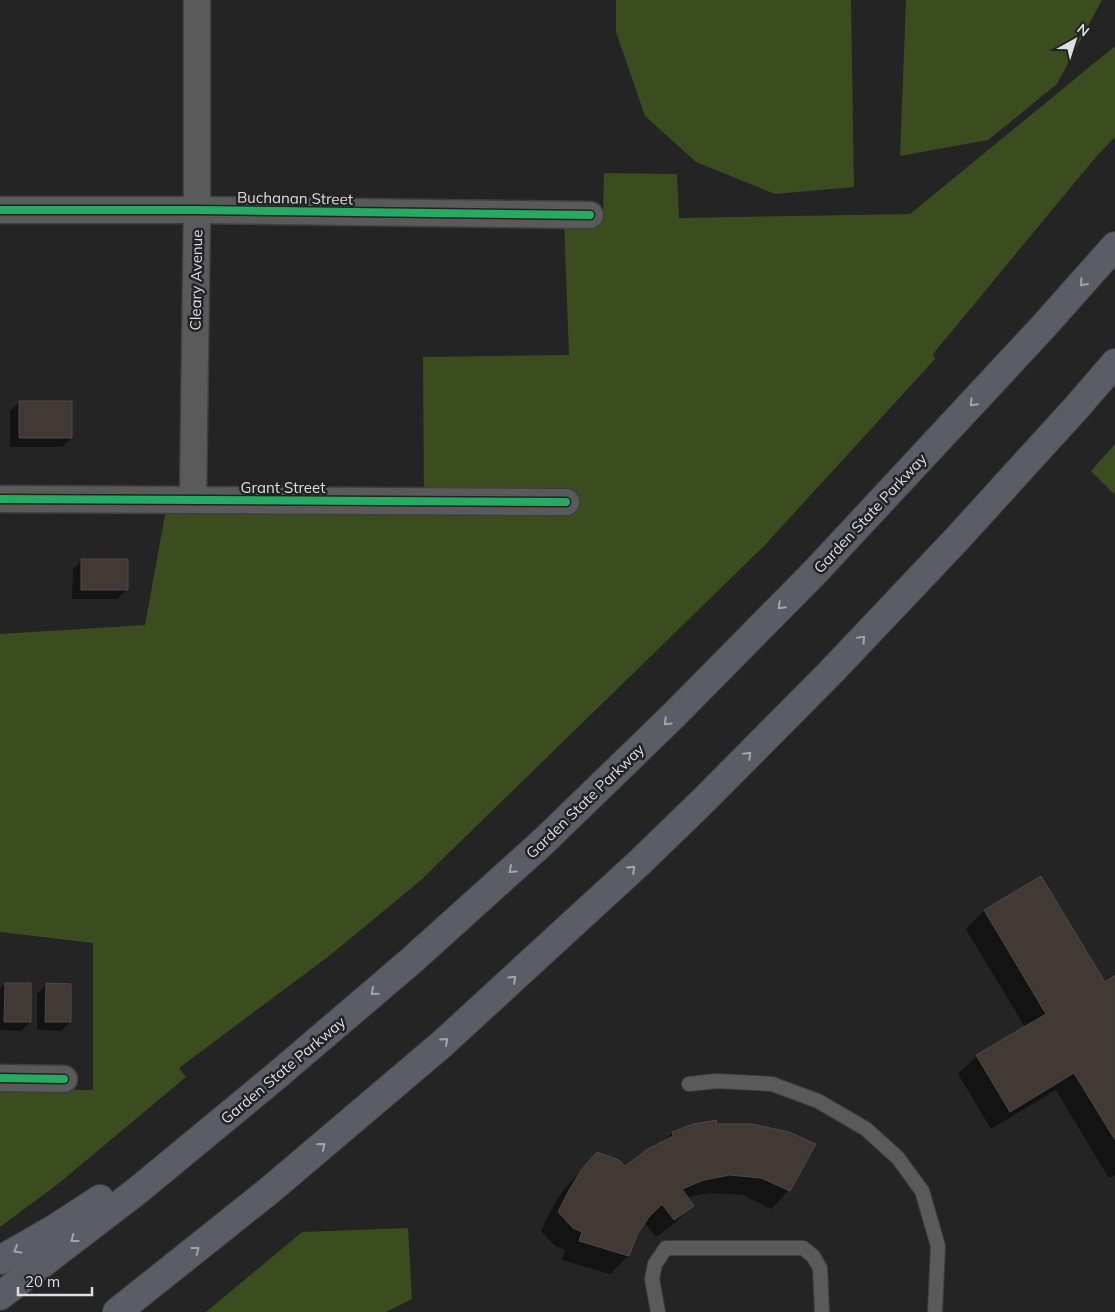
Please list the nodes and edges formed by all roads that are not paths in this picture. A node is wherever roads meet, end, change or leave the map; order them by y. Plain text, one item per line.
1 (197, 0) edge
2 (0, 210) edge
3 (197, 210) junction
4 (590, 216) dead end
5 (1115, 246) edge
6 (1115, 363) edge
7 (0, 499) edge
8 (193, 500) junction
9 (566, 502) dead end
10 (275, 1077) junction
11 (0, 1078) edge
12 (64, 1079) dead end
13 (690, 1084) dead end
14 (0, 1260) edge
15 (0, 1296) edge
16 (117, 1312) edge
17 (658, 1312) edge
18 (822, 1312) edge
19 (935, 1312) edge

1 - 3 street, Cleary Avenue
2 - 3 street, Buchanan Street
3 - 4 street, Buchanan Street
3 - 8 street, Cleary Avenue
5 -> 10 highway, Garden State Parkway
16 -> 6 highway
7 - 8 street, Grant Street
8 - 9 street, Grant Street
10 -> 14 highway
10 -> 15 highway, Garden State Parkway
11 - 12 street
13 - 19 lane
17 - 18 lane

